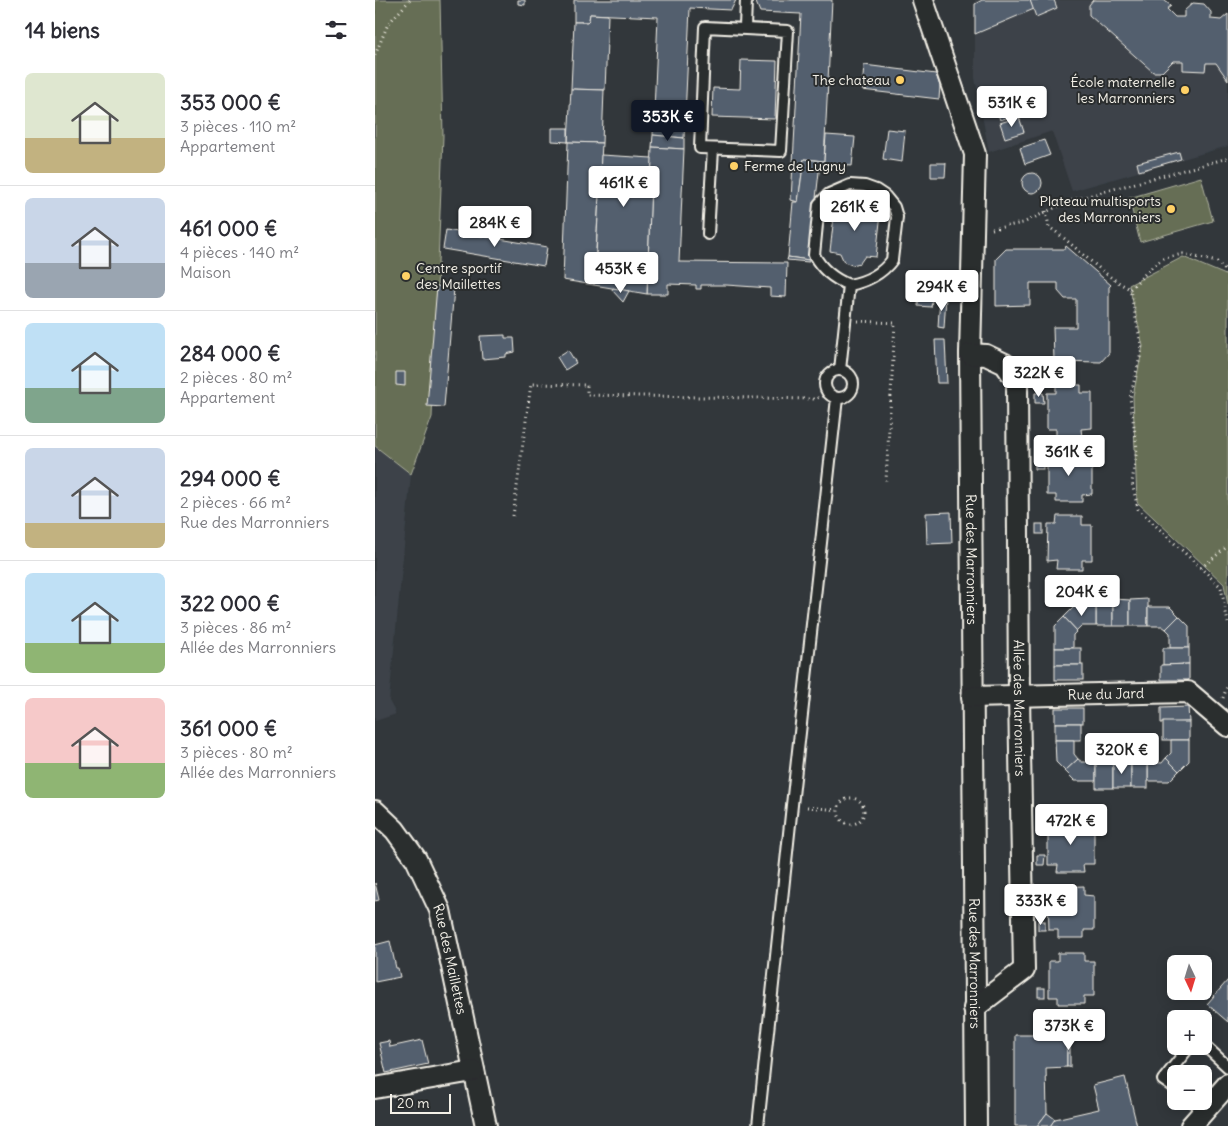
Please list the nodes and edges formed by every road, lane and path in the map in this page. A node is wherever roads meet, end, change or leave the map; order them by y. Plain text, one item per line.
1 (410, 0) edge
2 (746, 0) edge
3 (923, 0) edge
4 (745, 28) junction
5 (375, 55) edge
6 (713, 149) junction
7 (1228, 158) edge
8 (1046, 211) junction
9 (973, 233) junction
10 (708, 234) dead end
11 (1228, 273) edge
12 (849, 285) junction
13 (1130, 289) junction
14 (845, 320) junction
15 (970, 354) junction
16 (840, 370) junction
17 (833, 396) junction
18 (887, 481) dead end
19 (513, 516) dead end
20 (1228, 546) edge
21 (1201, 568) junction
22 (1228, 623) edge
23 (972, 696) junction
24 (1019, 696) junction
25 (1228, 726) edge
26 (791, 805) junction
27 (837, 810) junction
28 (375, 812) edge
29 (974, 1008) junction
30 (1212, 1052) edge
31 (1183, 1055) edge
32 (1175, 1065) edge
33 (1228, 1067) edge
34 (473, 1071) junction
35 (375, 1088) edge
36 (1226, 1092) edge
37 (1212, 1099) edge
38 (1197, 1110) edge
39 (486, 1126) edge
40 (758, 1126) edge
41 (976, 1126) edge
42 (1191, 1126) edge

1 - 5 path
2 - 4 lane
3 - 9 street, Rue des Marronniers
4 - 6 lane
4 - 6 lane
6 - 10 lane
7 - 8 path
8 - 9 path
8 - 13 path
9 - 15 street, Rue des Marronniers
11 - 13 path
12 - 12 lane
12 - 14 lane
13 - 21 path
14 - 16 lane
14 - 18 path
15 - 23 street, Rue des Marronniers
15 - 24 street, Allée des Marronniers
16 - 17 lane
16 - 17 lane
17 - 19 path
17 - 26 lane
20 - 21 path
21 - 22 path
23 - 24 street, Rue du Jard
23 - 29 street, Rue des Marronniers
24 - 25 street, Rue du Jard
24 - 29 street, Allée des Marronniers
26 - 27 path
26 - 40 lane
27 - 27 path
28 - 34 street, Rue des Maillettes
29 - 41 street, Rue des Marronniers
30 - 33 lane
31 - 32 lane
34 - 35 street
34 - 39 street, Rue des Maillettes
36 - 37 street
38 - 42 street

